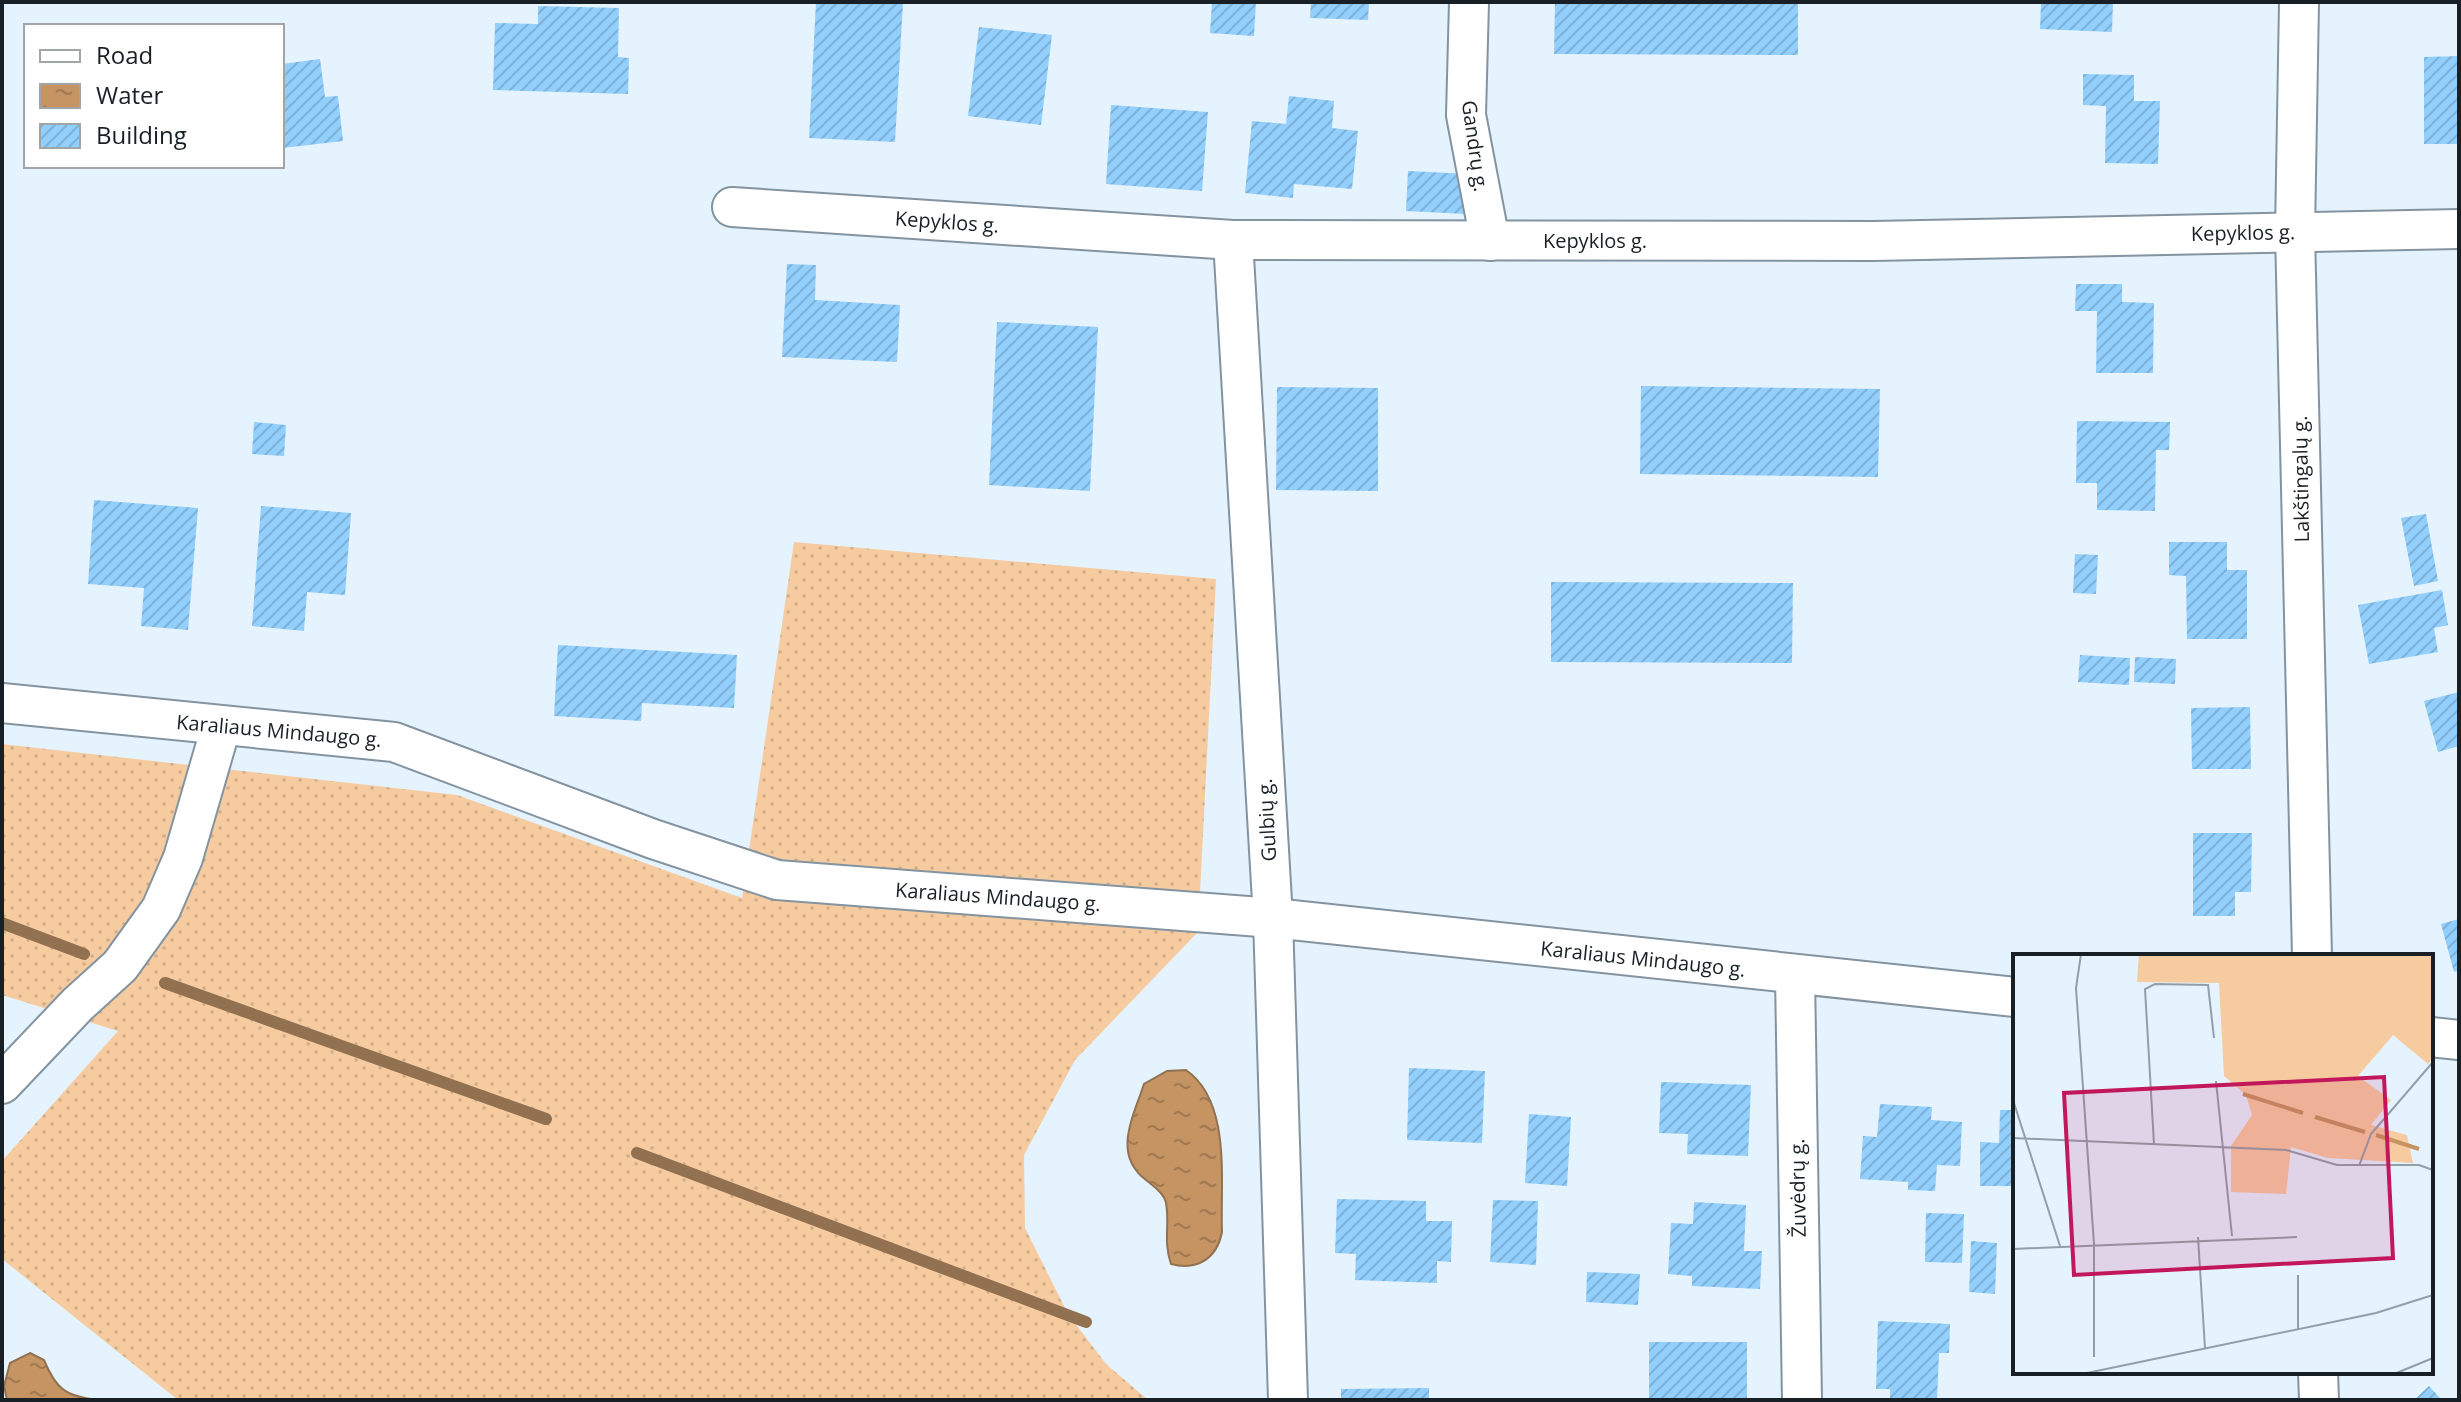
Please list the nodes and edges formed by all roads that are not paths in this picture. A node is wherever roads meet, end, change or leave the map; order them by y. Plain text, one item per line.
1 (1469, 2) edge
2 (2299, 2) edge
3 (732, 207) dead end
4 (2459, 229) edge
5 (2295, 232) junction
6 (1233, 240) junction
7 (1490, 241) junction
8 (2, 703) edge
9 (221, 727) junction
10 (1273, 918) junction
11 (2312, 954) edge
12 (1795, 976) junction
13 (2013, 997) edge
14 (2433, 1037) edge
15 (2459, 1040) edge
16 (2, 1084) edge
17 (2318, 1374) edge
18 (1288, 1400) edge
19 (1802, 1400) edge
20 (2319, 1400) edge

1 - 7 street, Gandrų g.
2 - 5 street, Lakštingalų g.
3 - 6 street, Kepyklos g.
4 - 5 street, Kepyklos g.
5 - 7 street, Kepyklos g.
5 - 11 street, Lakštingalų g.
6 - 7 street, Kepyklos g.
6 - 10 street, Gulbių g.
8 - 9 street, Karaliaus Mindaugo g.
9 - 10 street, Karaliaus Mindaugo g.
9 - 16 street
10 - 12 street, Karaliaus Mindaugo g.
10 - 18 street, Gulbių g.
12 - 13 street, Karaliaus Mindaugo g.
12 - 19 street, Žuvėdrų g.
14 - 15 street
17 - 20 street

